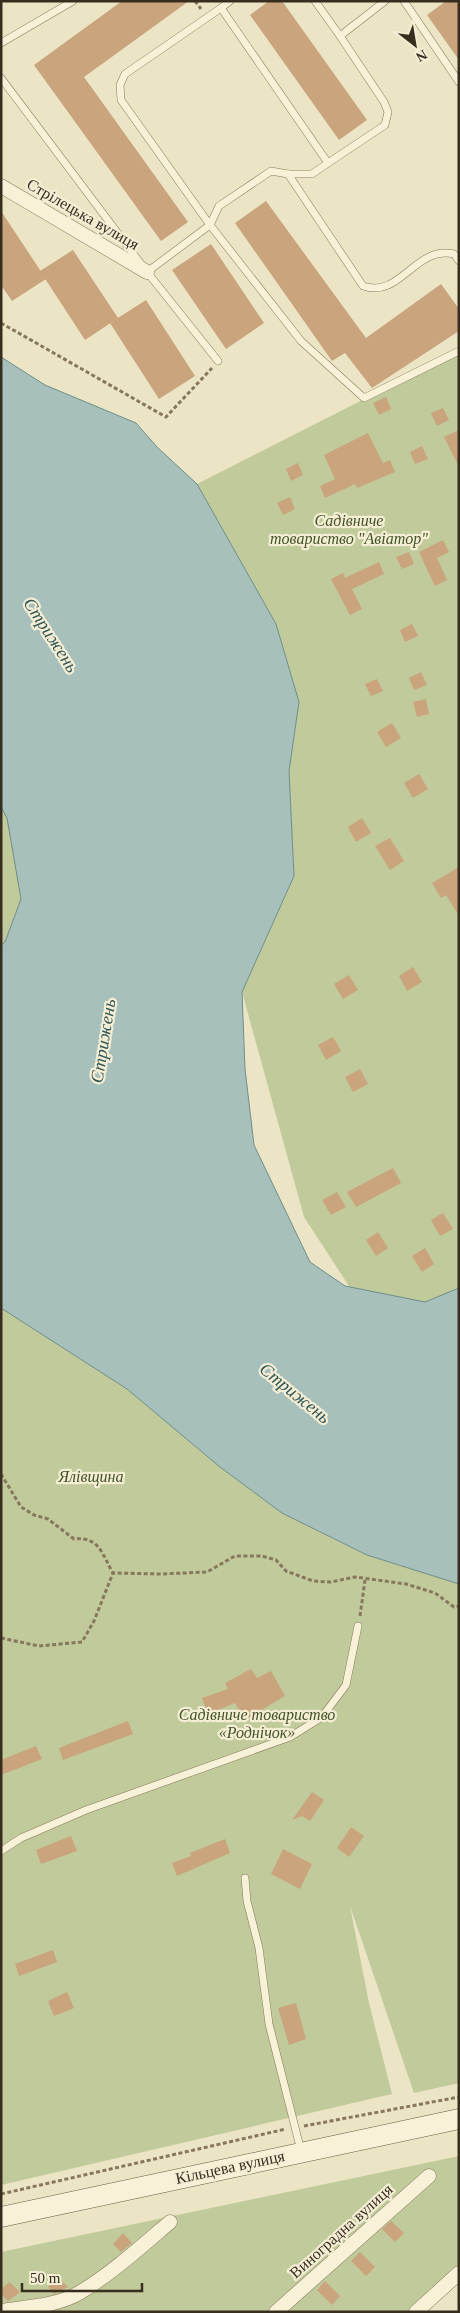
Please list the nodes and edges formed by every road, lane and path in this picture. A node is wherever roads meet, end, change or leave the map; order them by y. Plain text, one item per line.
1 (73, 1) edge
2 (230, 1) edge
3 (315, 1) edge
4 (385, 1) edge
5 (404, 1) edge
6 (220, 8) junction
7 (340, 36) junction
8 (1, 43) edge
9 (1, 78) edge
10 (459, 82) edge
11 (328, 163) junction
12 (288, 174) junction
13 (1, 186) edge
14 (210, 225) junction
15 (459, 261) edge
16 (147, 272) junction
17 (1, 323) edge
18 (459, 351) edge
19 (218, 361) joint
20 (1, 1474) edge
21 (113, 1573) junction
22 (365, 1580) junction
23 (459, 1606) edge
24 (358, 1626) joint
25 (1, 1638) edge
26 (1, 1851) edge
27 (245, 1878) dead end
28 (459, 2097) edge
29 (459, 2119) edge
30 (293, 2128) junction
31 (301, 2152) junction
32 (429, 2176) dead end
33 (1, 2194) edge
34 (1, 2217) edge
35 (170, 2222) dead end
36 (459, 2272) edge
37 (434, 2296) junction
38 (1, 2311) edge
39 (276, 2312) edge
40 (416, 2312) edge
41 (429, 2312) edge

1 - 8 lane
2 - 6 lane
3 - 7 lane
4 - 7 lane
5 - 10 lane
6 - 11 lane
6 - 14 lane
7 - 11 lane
9 - 16 lane
11 - 12 lane
12 - 14 lane
12 - 15 lane
13 - 16 street, Стрілецька вулиця
14 - 16 lane
14 - 18 lane
16 - 19 lane
17 - 19 path
20 - 21 path
21 - 22 path
21 - 25 path
22 - 23 path
22 - 24 path
24 - 26 lane
27 - 30 lane
28 - 30 path
29 - 31 main road, Кільцева вулиця
30 - 31 lane
30 - 33 path
31 - 34 main road, Кільцева вулиця
32 - 39 street, Виноградна вулиця
35 - 38 street
36 - 37 street
37 - 40 street
37 - 41 lane

